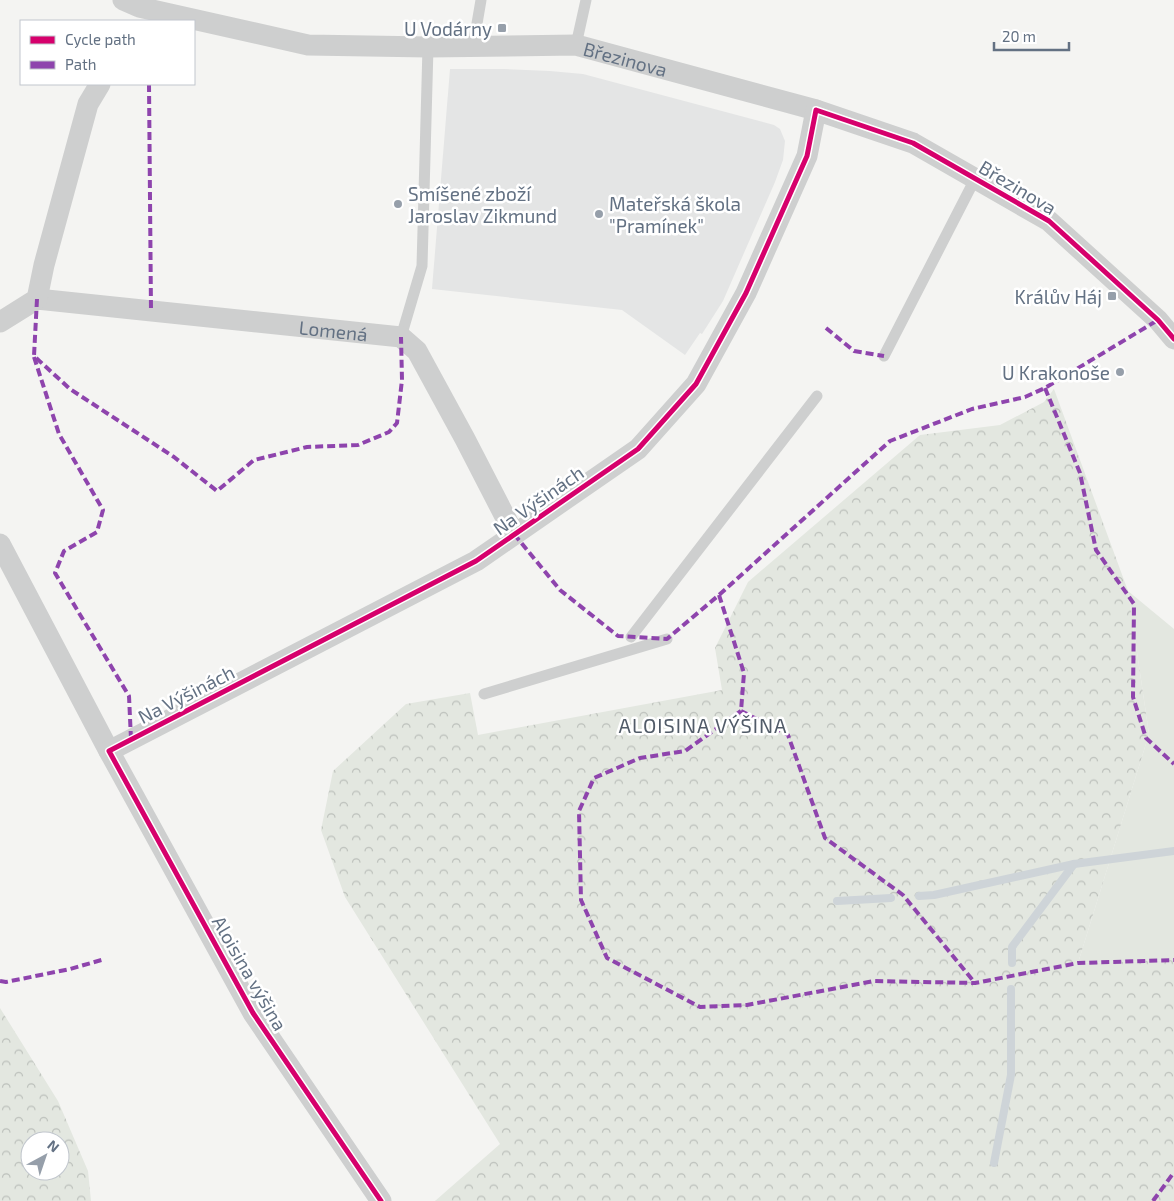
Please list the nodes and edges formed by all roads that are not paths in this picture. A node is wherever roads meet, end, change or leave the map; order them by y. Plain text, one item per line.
1 (481, 0) edge
2 (586, 0) edge
3 (131, 9) edge
4 (185, 20) edge
5 (195, 22) edge
6 (576, 45) junction
7 (428, 47) junction
8 (473, 47) junction
9 (99, 85) edge
10 (816, 110) junction
11 (975, 179) junction
12 (37, 299) junction
13 (0, 322) edge
14 (401, 338) junction
15 (1174, 339) edge
16 (884, 356) dead end
17 (817, 396) dead end
18 (514, 534) junction
19 (0, 544) edge
20 (631, 637) dead end
21 (667, 639) dead end
22 (484, 694) dead end
23 (109, 751) junction
24 (381, 1201) edge

1 - 8 lane
2 - 6 lane
3 - 4 street, Březinova
5 - 7 street, Březinova
6 - 8 street, Březinova
6 - 10 street, Březinova
7 - 8 street, Březinova
7 - 14 lane
9 - 12 street
10 - 11 street, Březinova
10 - 18 street, Na Výšinách
11 - 15 street, Březinova
11 - 16 lane
12 - 13 street
12 - 14 street, Lomená
14 - 18 street
17 - 20 lane
18 - 23 street, Na Výšinách
19 - 23 street, Aloisina výšina
21 - 22 lane
23 - 24 street, Aloisina výšina

